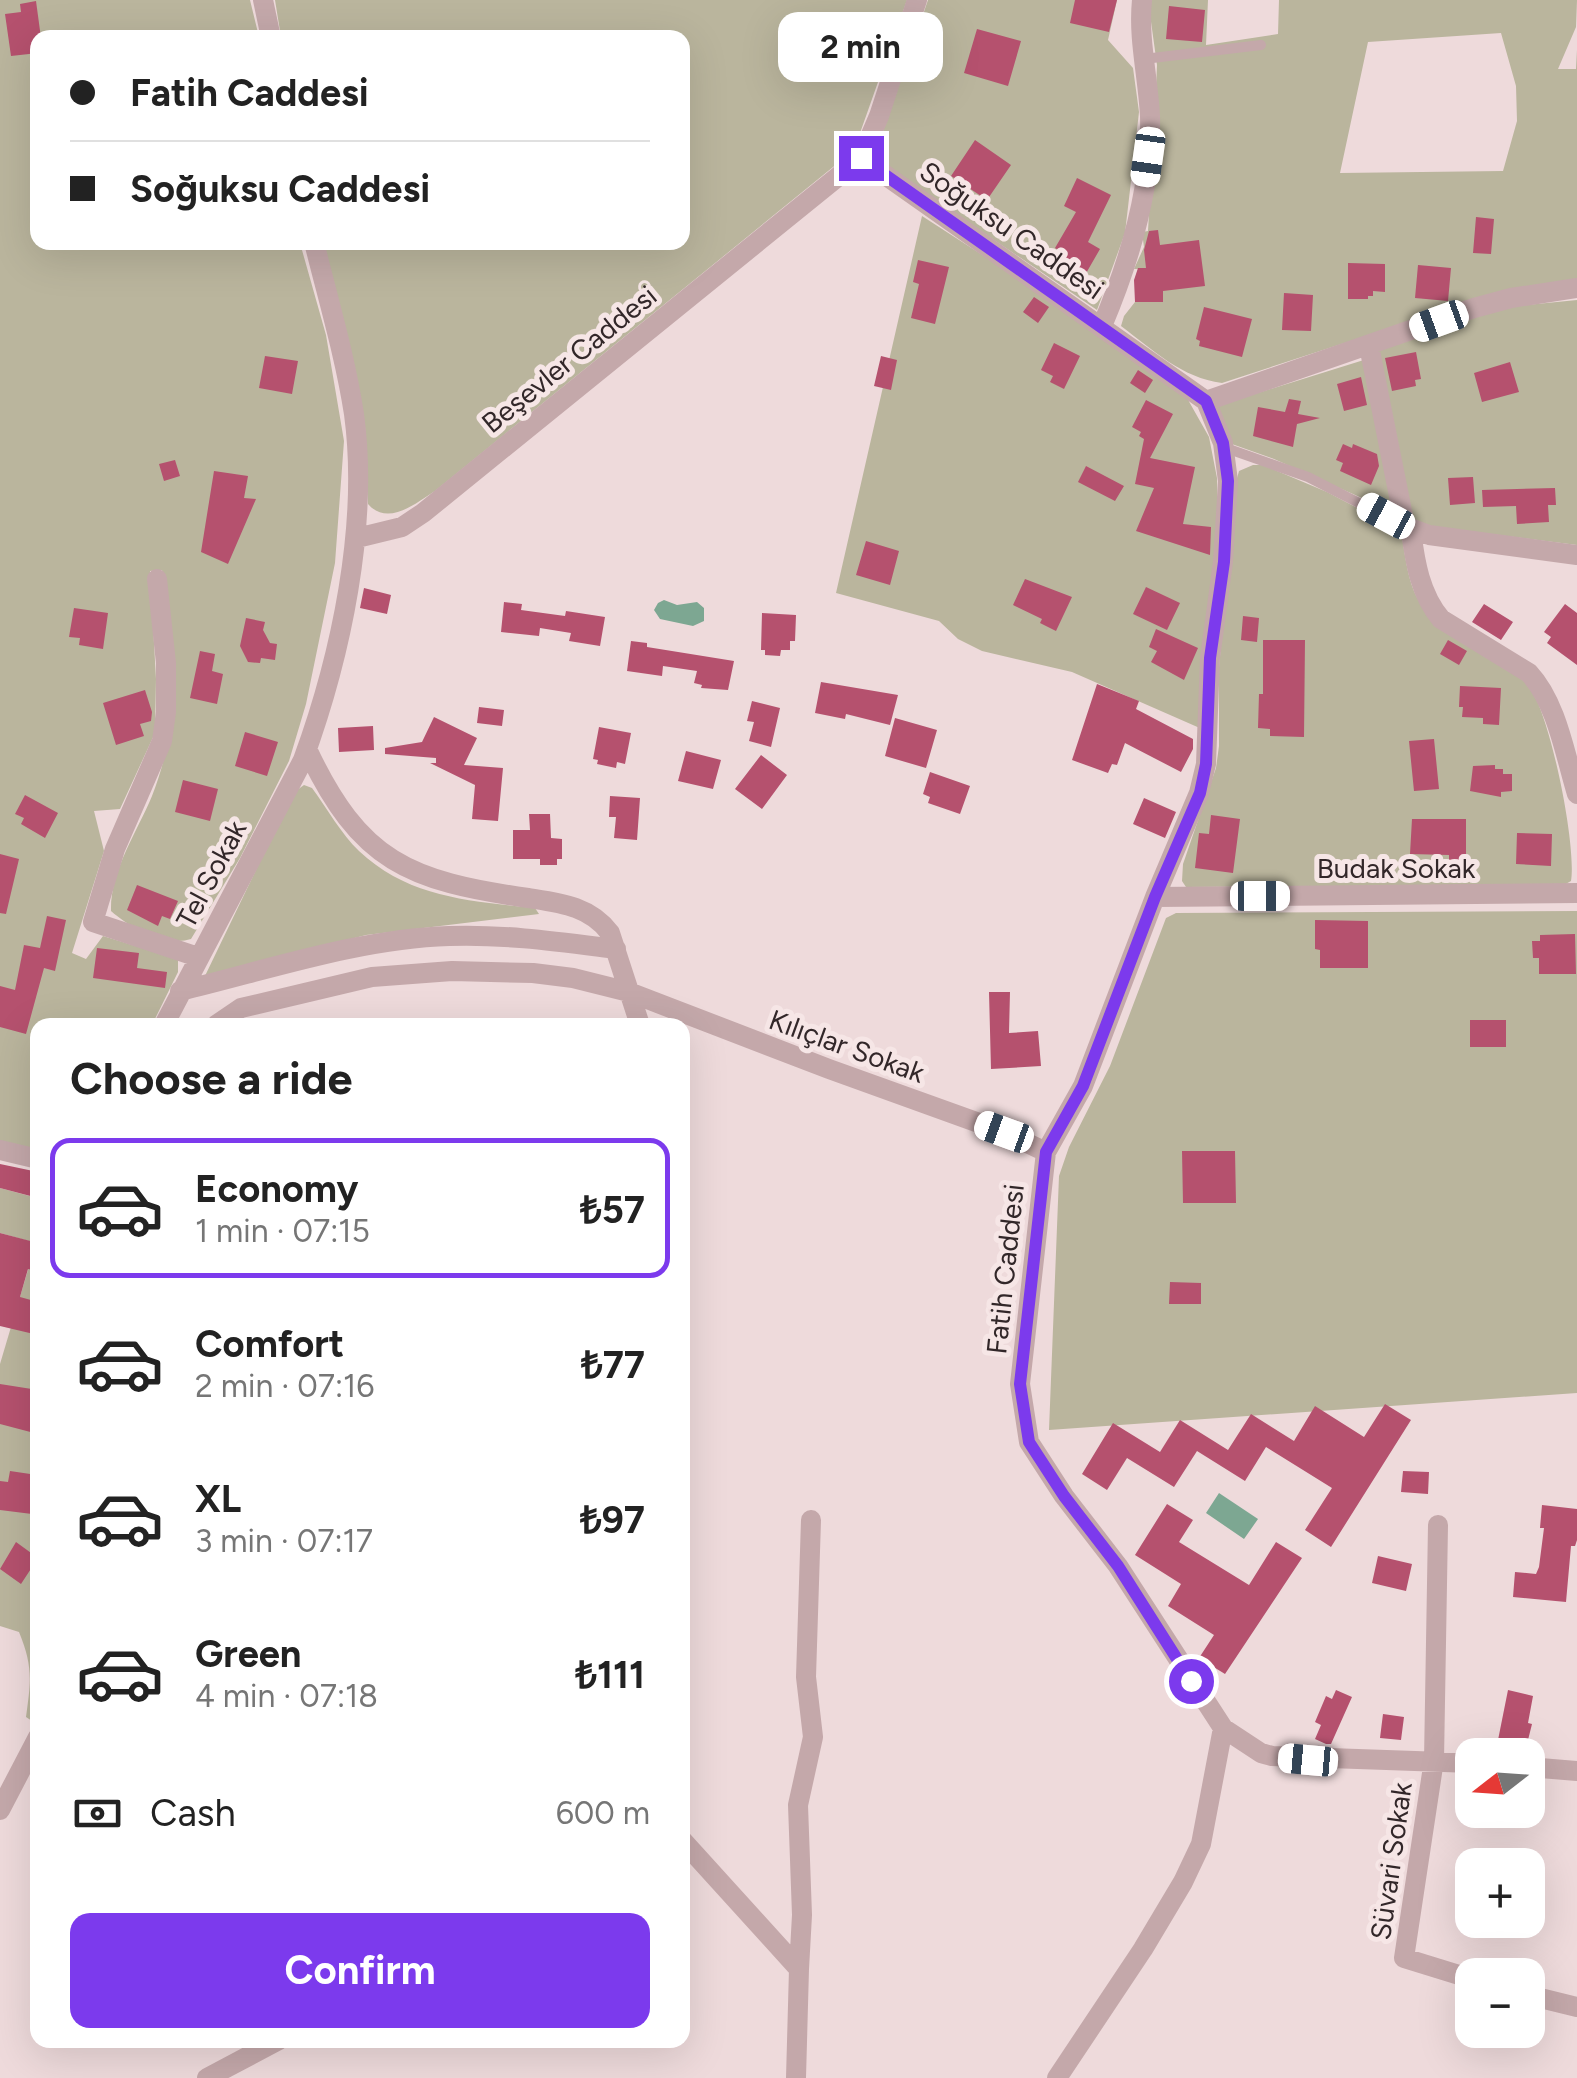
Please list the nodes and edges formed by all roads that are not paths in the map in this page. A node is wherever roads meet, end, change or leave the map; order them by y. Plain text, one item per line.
1 (263, 0) edge
2 (917, 0) edge
3 (1142, 0) edge
4 (269, 30) edge
5 (1261, 45) dead end
6 (1144, 59) junction
7 (861, 158) junction
8 (316, 250) edge
9 (1577, 288) edge
10 (1102, 326) junction
11 (1369, 346) junction
12 (1206, 401) junction
13 (1224, 447) junction
14 (1408, 529) junction
15 (357, 538) junction
16 (1577, 555) edge
17 (157, 578) dead end
18 (307, 749) junction
19 (1577, 794) edge
20 (1577, 894) edge
21 (1155, 897) junction
22 (616, 949) junction
23 (198, 957) junction
24 (180, 991) junction
25 (629, 992) junction
26 (167, 1018) edge
27 (226, 1018) edge
28 (638, 1018) edge
29 (0, 1150) edge
30 (1046, 1152) junction
31 (30, 1157) edge
32 (810, 1520) dead end
33 (1438, 1525) dead end
34 (1223, 1728) junction
35 (30, 1752) edge
36 (1434, 1760) junction
37 (1455, 1762) edge
38 (1545, 1769) edge
39 (1577, 1771) edge
40 (0, 1810) edge
41 (690, 1849) edge
42 (799, 1969) junction
43 (1455, 1974) edge
44 (1545, 1999) edge
45 (1577, 2007) edge
46 (264, 2048) edge
47 (207, 2078) edge
48 (796, 2078) edge
49 (1057, 2078) edge

1 - 4 street
2 - 7 street
3 - 6 street
5 - 6 lane
6 - 10 street
7 - 10 street, Soğuksu Caddesi
7 - 15 street, Beşevler Caddesi
8 - 15 street, Tel Sokak
9 - 11 street
10 - 12 street, Soğuksu Caddesi
11 - 12 street
11 - 14 street
12 - 13 street, Fatih Caddesi
13 - 14 lane
13 - 21 street, Fatih Caddesi
14 - 16 street
14 - 19 street
15 - 18 street, Tel Sokak
17 - 23 street
18 - 22 street
18 - 23 street, Tel Sokak
20 - 21 street, Budak Sokak
21 - 30 street, Fatih Caddesi
22 - 24 street
22 - 25 street
23 - 24 street, Tel Sokak
24 - 26 street, Tel Sokak
25 - 27 street, Kılıçlar Sokak
25 - 28 street
25 - 30 street, Kılıçlar Sokak
29 - 31 street
30 - 34 street, Fatih Caddesi
32 - 42 street
33 - 36 street
34 - 36 street
34 - 49 street
35 - 40 street
36 - 37 street
36 - 43 street, Süvari Sokak
38 - 39 street
41 - 42 street
42 - 48 street
44 - 45 street
46 - 47 street

